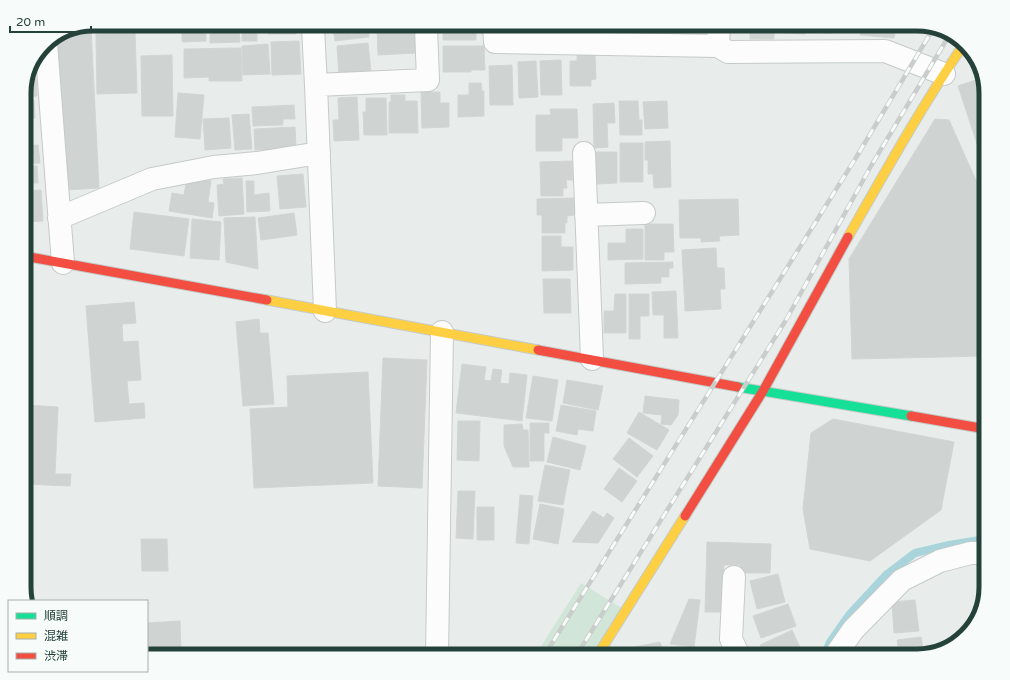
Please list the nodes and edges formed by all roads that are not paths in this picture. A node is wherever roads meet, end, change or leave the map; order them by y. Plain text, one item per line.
1 (313, 31) edge
2 (426, 31) edge
3 (494, 31) edge
4 (718, 36) edge
5 (961, 49) edge
6 (47, 52) edge
7 (944, 74) junction
8 (316, 85) junction
9 (319, 153) junction
10 (584, 153) dead end
11 (644, 213) dead end
12 (586, 215) junction
13 (59, 218) junction
14 (31, 257) edge
15 (63, 263) junction
16 (325, 311) junction
17 (442, 332) junction
18 (592, 359) junction
19 (763, 392) junction
20 (979, 428) edge
21 (979, 553) edge
22 (734, 577) dead end
23 (437, 649) edge
24 (601, 649) edge
25 (736, 649) edge
26 (840, 649) edge

1 - 8 street
2 - 8 street
3 - 4 street
4 - 7 street
5 - 7 street
6 - 13 street
7 - 19 street
8 - 9 street
9 - 13 street
9 - 16 street
10 - 12 street
11 - 12 street
12 - 18 street
13 - 15 street
14 - 15 street
15 - 16 street
16 - 17 street
17 - 18 street
17 - 23 street
18 - 19 street
19 - 20 street
19 - 24 street
21 - 26 street
22 - 25 street

